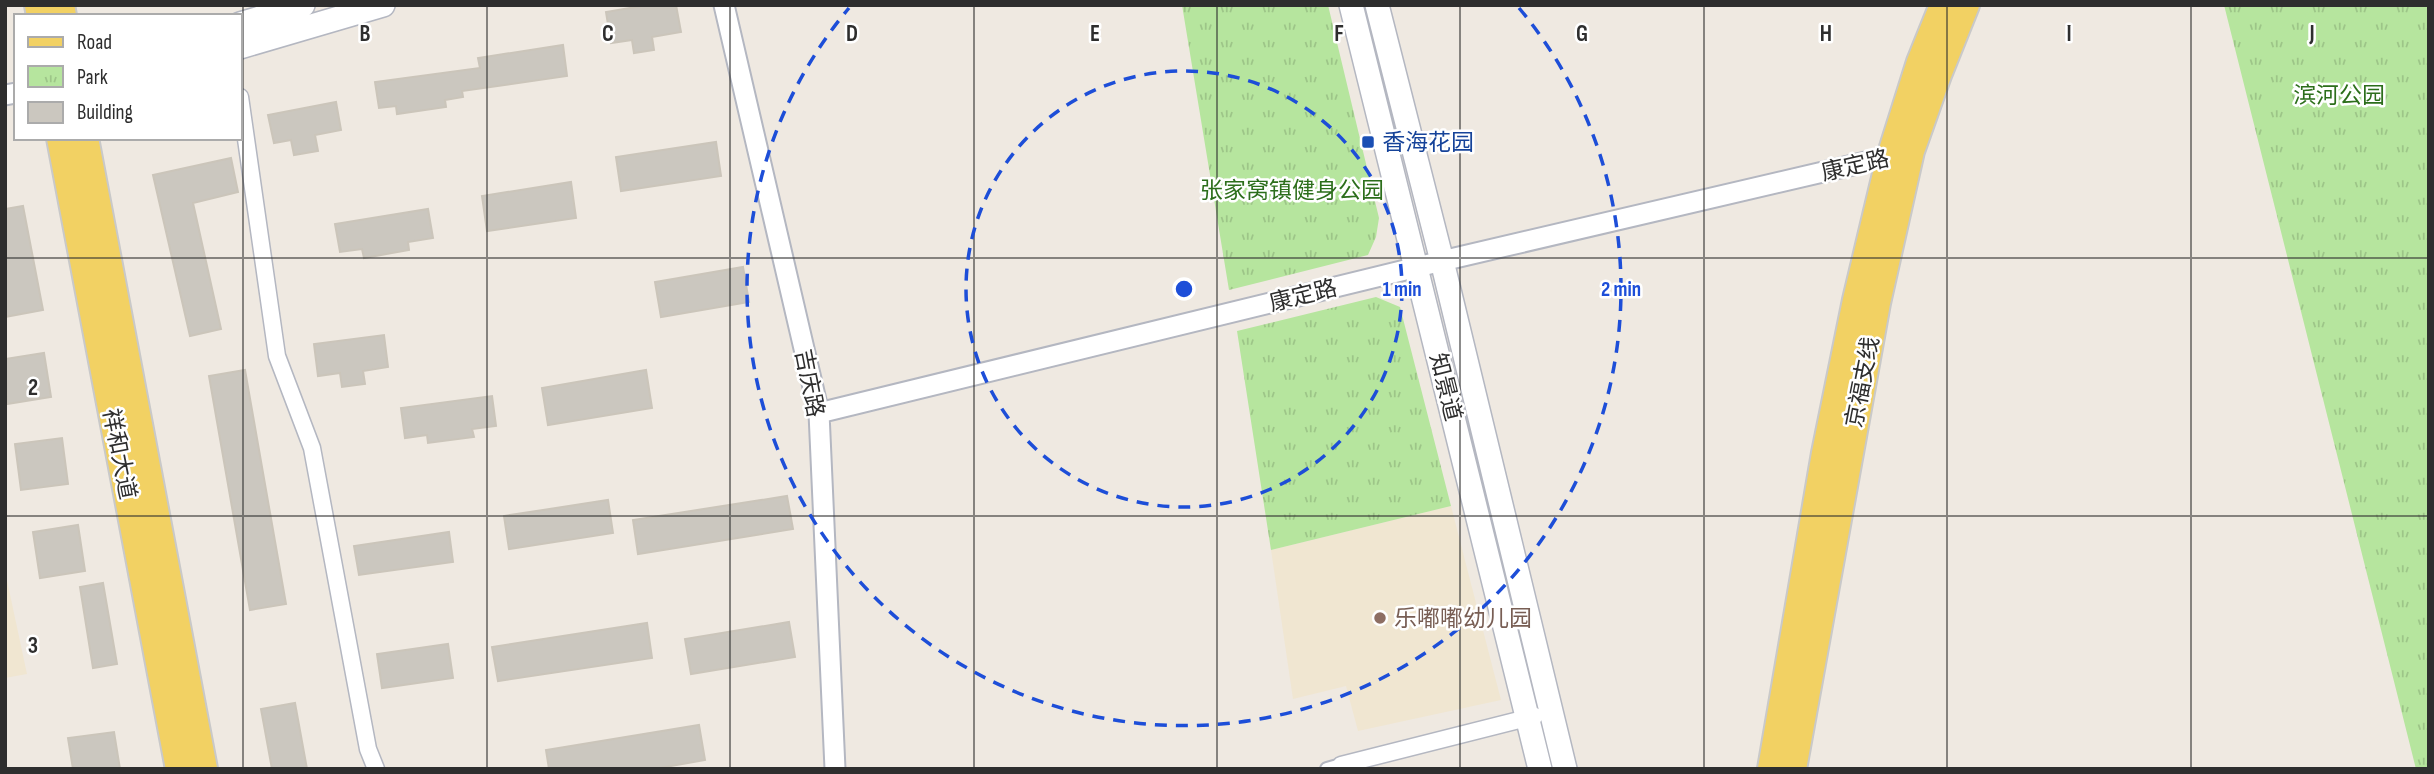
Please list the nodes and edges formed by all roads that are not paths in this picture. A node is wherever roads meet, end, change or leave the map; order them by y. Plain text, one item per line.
1 (303, 5) edge
2 (383, 5) edge
3 (724, 5) edge
4 (1351, 5) edge
5 (1377, 5) edge
6 (1943, 5) edge
7 (1966, 5) edge
8 (242, 23) edge
9 (242, 46) edge
10 (242, 111) edge
11 (60, 140) edge
12 (85, 140) edge
13 (1900, 154) junction
14 (1442, 261) junction
15 (1417, 267) junction
16 (819, 413) junction
17 (1551, 711) junction
18 (1527, 718) junction
19 (1334, 767) edge
20 (179, 769) edge
21 (204, 769) edge
22 (376, 769) edge
23 (835, 769) edge
24 (1540, 769) edge
25 (1566, 769) edge
26 (1771, 769) edge
27 (1793, 769) edge

1 - 8 main road
2 - 9 main road
3 - 16 street, 吉庆路
4 - 15 main road, 知景道
5 - 14 main road, 知景道
6 - 13 main road, 京福支线
7 - 13 main road, 京福支线
10 - 22 street
11 - 20 main road, 祥和大道
12 - 21 main road, 祥和大道
13 - 14 street, 康定路
13 - 26 main road, 京福支线
13 - 27 main road, 京福支线
14 - 15 street, 康定路
14 - 17 main road, 知景道
15 - 16 street, 康定路
15 - 18 main road, 知景道
16 - 23 street, 吉庆路
17 - 18 street
17 - 25 main road, 知景道
18 - 19 street
18 - 24 main road, 知景道

